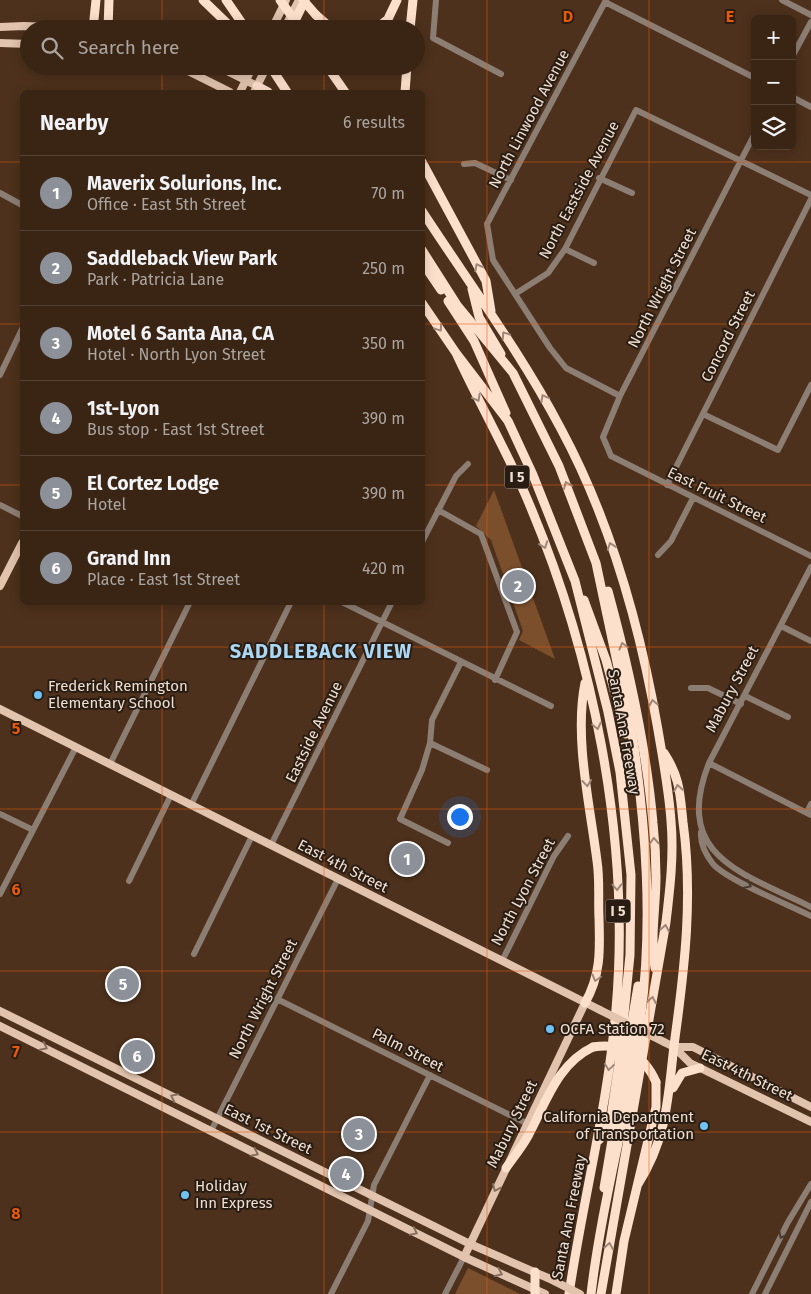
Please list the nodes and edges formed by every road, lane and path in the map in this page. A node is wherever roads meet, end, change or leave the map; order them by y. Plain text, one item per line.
1 (96, 0) edge
2 (110, 0) edge
3 (203, 0) edge
4 (226, 0) edge
5 (280, 0) edge
6 (286, 0) edge
7 (302, 0) edge
8 (397, 0) edge
9 (413, 0) edge
10 (436, 0) edge
11 (782, 0) edge
12 (605, 1) edge
13 (811, 15) edge
14 (94, 20) edge
15 (110, 20) edge
16 (223, 20) edge
17 (240, 20) edge
18 (276, 20) edge
19 (290, 20) edge
20 (294, 20) edge
21 (294, 20) edge
22 (322, 20) edge
23 (387, 20) edge
24 (411, 20) edge
25 (811, 22) edge
26 (0, 28) edge
27 (20, 28) edge
28 (0, 43) edge
29 (20, 44) edge
30 (796, 50) edge
31 (501, 74) dead end
32 (196, 75) edge
33 (234, 75) edge
34 (249, 75) edge
35 (264, 75) edge
36 (275, 75) edge
37 (333, 75) edge
38 (406, 75) edge
39 (751, 76) edge
40 (246, 81) junction
41 (226, 90) edge
42 (241, 90) edge
43 (256, 90) edge
44 (286, 90) edge
45 (344, 90) edge
46 (405, 90) edge
47 (796, 99) edge
48 (811, 107) edge
49 (751, 142) edge
50 (742, 161) junction
51 (464, 164) dead end
52 (425, 168) edge
53 (599, 178) junction
54 (510, 180) junction
55 (0, 193) edge
56 (632, 193) dead end
57 (811, 195) edge
58 (811, 199) edge
59 (20, 203) edge
60 (425, 215) edge
61 (564, 249) junction
62 (425, 255) edge
63 (594, 263) dead end
64 (425, 266) edge
65 (470, 282) junction
66 (515, 294) junction
67 (425, 307) edge
68 (491, 314) junction
69 (20, 333) edge
70 (456, 353) junction
71 (513, 373) junction
72 (0, 375) edge
73 (811, 385) edge
74 (620, 396) junction
75 (703, 414) junction
76 (508, 420) junction
77 (611, 456) joint
78 (468, 464) dead end
79 (667, 485) junction
80 (693, 498) junction
81 (0, 505) edge
82 (438, 510) junction
83 (20, 515) edge
84 (425, 536) edge
85 (20, 547) edge
86 (658, 555) dead end
87 (811, 556) edge
88 (596, 563) junction
89 (811, 567) edge
90 (575, 582) junction
91 (0, 586) edge
92 (189, 605) edge
93 (290, 605) edge
94 (348, 605) edge
95 (391, 605) edge
96 (382, 623) junction
97 (781, 626) junction
98 (811, 641) edge
99 (461, 662) junction
100 (586, 679) junction
101 (495, 680) junction
102 (691, 688) dead end
103 (745, 696) junction
104 (741, 704) junction
105 (551, 706) dead end
106 (0, 709) edge
107 (788, 717) dead end
108 (629, 734) junction
109 (430, 743) junction
110 (76, 747) junction
111 (662, 751) junction
112 (709, 763) junction
113 (110, 764) junction
114 (487, 770) dead end
115 (172, 795) junction
116 (811, 804) edge
117 (190, 805) junction
118 (0, 814) edge
119 (809, 814) edge
120 (33, 830) junction
121 (252, 836) junction
122 (568, 836) dead end
123 (448, 843) dead end
124 (271, 845) junction
125 (711, 855) junction
126 (338, 879) junction
127 (129, 881) dead end
128 (0, 894) edge
129 (811, 907) edge
130 (811, 916) edge
131 (194, 954) dead end
132 (502, 961) junction
133 (657, 976) junction
134 (277, 999) junction
135 (586, 1003) junction
136 (1, 1011) edge
137 (0, 1026) edge
138 (674, 1047) junction
139 (700, 1068) junction
140 (430, 1075) junction
141 (670, 1093) junction
142 (811, 1107) edge
143 (218, 1119) junction
144 (811, 1122) edge
145 (526, 1123) junction
146 (212, 1131) junction
147 (597, 1144) junction
148 (506, 1168) junction
149 (638, 1184) junction
150 (811, 1184) edge
151 (373, 1196) junction
152 (811, 1202) edge
153 (370, 1210) junction
154 (470, 1244) junction
155 (464, 1257) junction
156 (535, 1272) junction
157 (534, 1292) edge
158 (331, 1294) edge
159 (445, 1294) edge
160 (545, 1294) edge
161 (569, 1294) edge
162 (580, 1294) edge
163 (585, 1294) edge
164 (591, 1294) edge
165 (601, 1294) edge
166 (616, 1294) edge
167 (752, 1294) edge
168 (764, 1294) edge

1 - 14 highway
2 - 15 highway
3 - 16 highway
4 - 17 highway
5 - 20 highway, bridge
6 - 18 main road
7 - 19 main road
7 - 21 highway
7 - 22 highway, bridge
8 - 23 highway
9 - 24 highway
10 - 31 street
11 - 13 street
12 - 39 street
12 - 54 street, North Linwood Avenue
25 - 30 street
26 - 27 main road
28 - 29 main road
32 - 41 main road
33 - 40 main road
34 - 40 main road
35 - 43 main road
36 - 44 highway
37 - 45 highway
38 - 46 highway
40 - 42 main road
40 - 43 main road
47 - 48 street
49 - 50 street, North Wright Street
50 - 53 street, North Eastside Avenue
50 - 57 street
50 - 74 street, North Wright Street
51 - 54 street
68 -> 52 highway
53 - 56 street
53 - 61 street, North Eastside Avenue
54 - 66 street, North Linwood Avenue
55 - 59 street
58 - 75 street, Concord Street
60 - 65 highway, Santa Ana Freeway / I 5
61 - 63 street
61 - 66 street, North Eastside Avenue
62 - 71 highway
64 - 76 highway
65 - 68 highway, Santa Ana Freeway / I 5
65 - 71 highway, Santa Ana Freeway / I 5
66 - 74 street
67 -> 70 highway, Santa Ana Freeway / I 5
111 -> 68 highway, Santa Ana Freeway / I 5
69 - 72 street
70 - 76 highway, Santa Ana Freeway / I 5
70 -> 100 highway, Santa Ana Freeway / I 5
88 -> 71 highway, I 5
73 - 75 street
74 - 77 street, North Wright Street
75 - 79 street, Concord Street
76 - 90 highway, Santa Ana Freeway
77 - 79 street, East Fruit Street
78 - 82 street
79 - 80 street, East Fruit Street
80 - 86 street
80 - 87 street, East Fruit Street
81 - 83 street
82 - 84 street
82 - 101 street
85 - 91 main road
88 - 108 highway
133 -> 88 highway, Santa Ana Freeway / I 5
89 - 97 street, Mabury Street
90 - 108 highway
90 - 147 highway, Santa Ana Freeway / I 5
92 - 113 street
93 - 117 street
94 - 96 street
95 - 96 street, Eastside Avenue
96 - 99 street
96 - 124 street, Eastside Avenue
97 - 98 street
97 - 103 street, Mabury Street
99 - 101 street
99 - 109 street
100 -> 135 highway
100 -> 147 highway, Santa Ana Freeway / I 5
101 - 105 street
102 - 104 street
103 - 104 street, Mabury Street
103 - 107 street
104 - 112 street, Mabury Street
106 - 110 main road, East 4th Street
108 - 163 highway, bridge
108 - 164 highway, bridge
109 - 114 street
109 - 123 street
110 - 113 main road, East 4th Street
110 - 120 street
133 -> 111 highway, Santa Ana Freeway / I 5
138 -> 111 highway
112 - 119 street
112 - 125 street, Mabury Street
113 - 115 main road, East 4th Street
115 - 117 main road, East 4th Street
115 - 127 street
116 - 119 street
117 - 121 main road, East 4th Street
118 - 120 street
120 - 128 street
121 - 124 main road, East 4th Street
121 - 131 street
122 - 132 street, North Lyon Street
124 - 126 main road, East 4th Street
125 - 129 street
125 -> 130 street
126 - 132 main road, East 4th Street
126 - 134 street, North Wright Street
132 - 135 main road, East 4th Street
165 -> 133 highway, Santa Ana Freeway / I 5
134 - 140 street, Palm Street
134 - 143 street, North Wright Street
135 - 138 main road, East 4th Street, bridge
135 - 145 main road, Mabury Street
143 -> 136 main road, East 1st Street
137 -> 146 main road, East 1st Street
138 - 139 main road, East 4th Street
138 - 141 highway
138 - 142 main road, East 4th Street
139 - 141 highway
139 - 144 main road, East 4th Street
140 - 145 street, Palm Street
140 - 151 street
141 - 149 highway
143 - 146 street, North Wright Street
143 - 151 main road, East 1st Street
145 - 148 main road, Mabury Street
146 -> 153 main road, East 1st Street
147 - 161 highway, Santa Ana Freeway / I 5
148 - 149 highway, bridge
148 -> 154 main road, Mabury Street
149 - 166 highway
150 -> 167 street
151 - 153 street
151 - 154 main road, East 1st Street
152 - 168 street
153 -> 155 main road, East 1st Street
153 - 158 street
154 - 155 main road, Mabury Street
154 - 156 main road, East 1st Street
155 -> 157 main road, East 1st Street
155 - 159 street
156 - 157 highway
156 - 162 main road, East 1st Street, bridge
157 - 160 main road, East 1st Street

